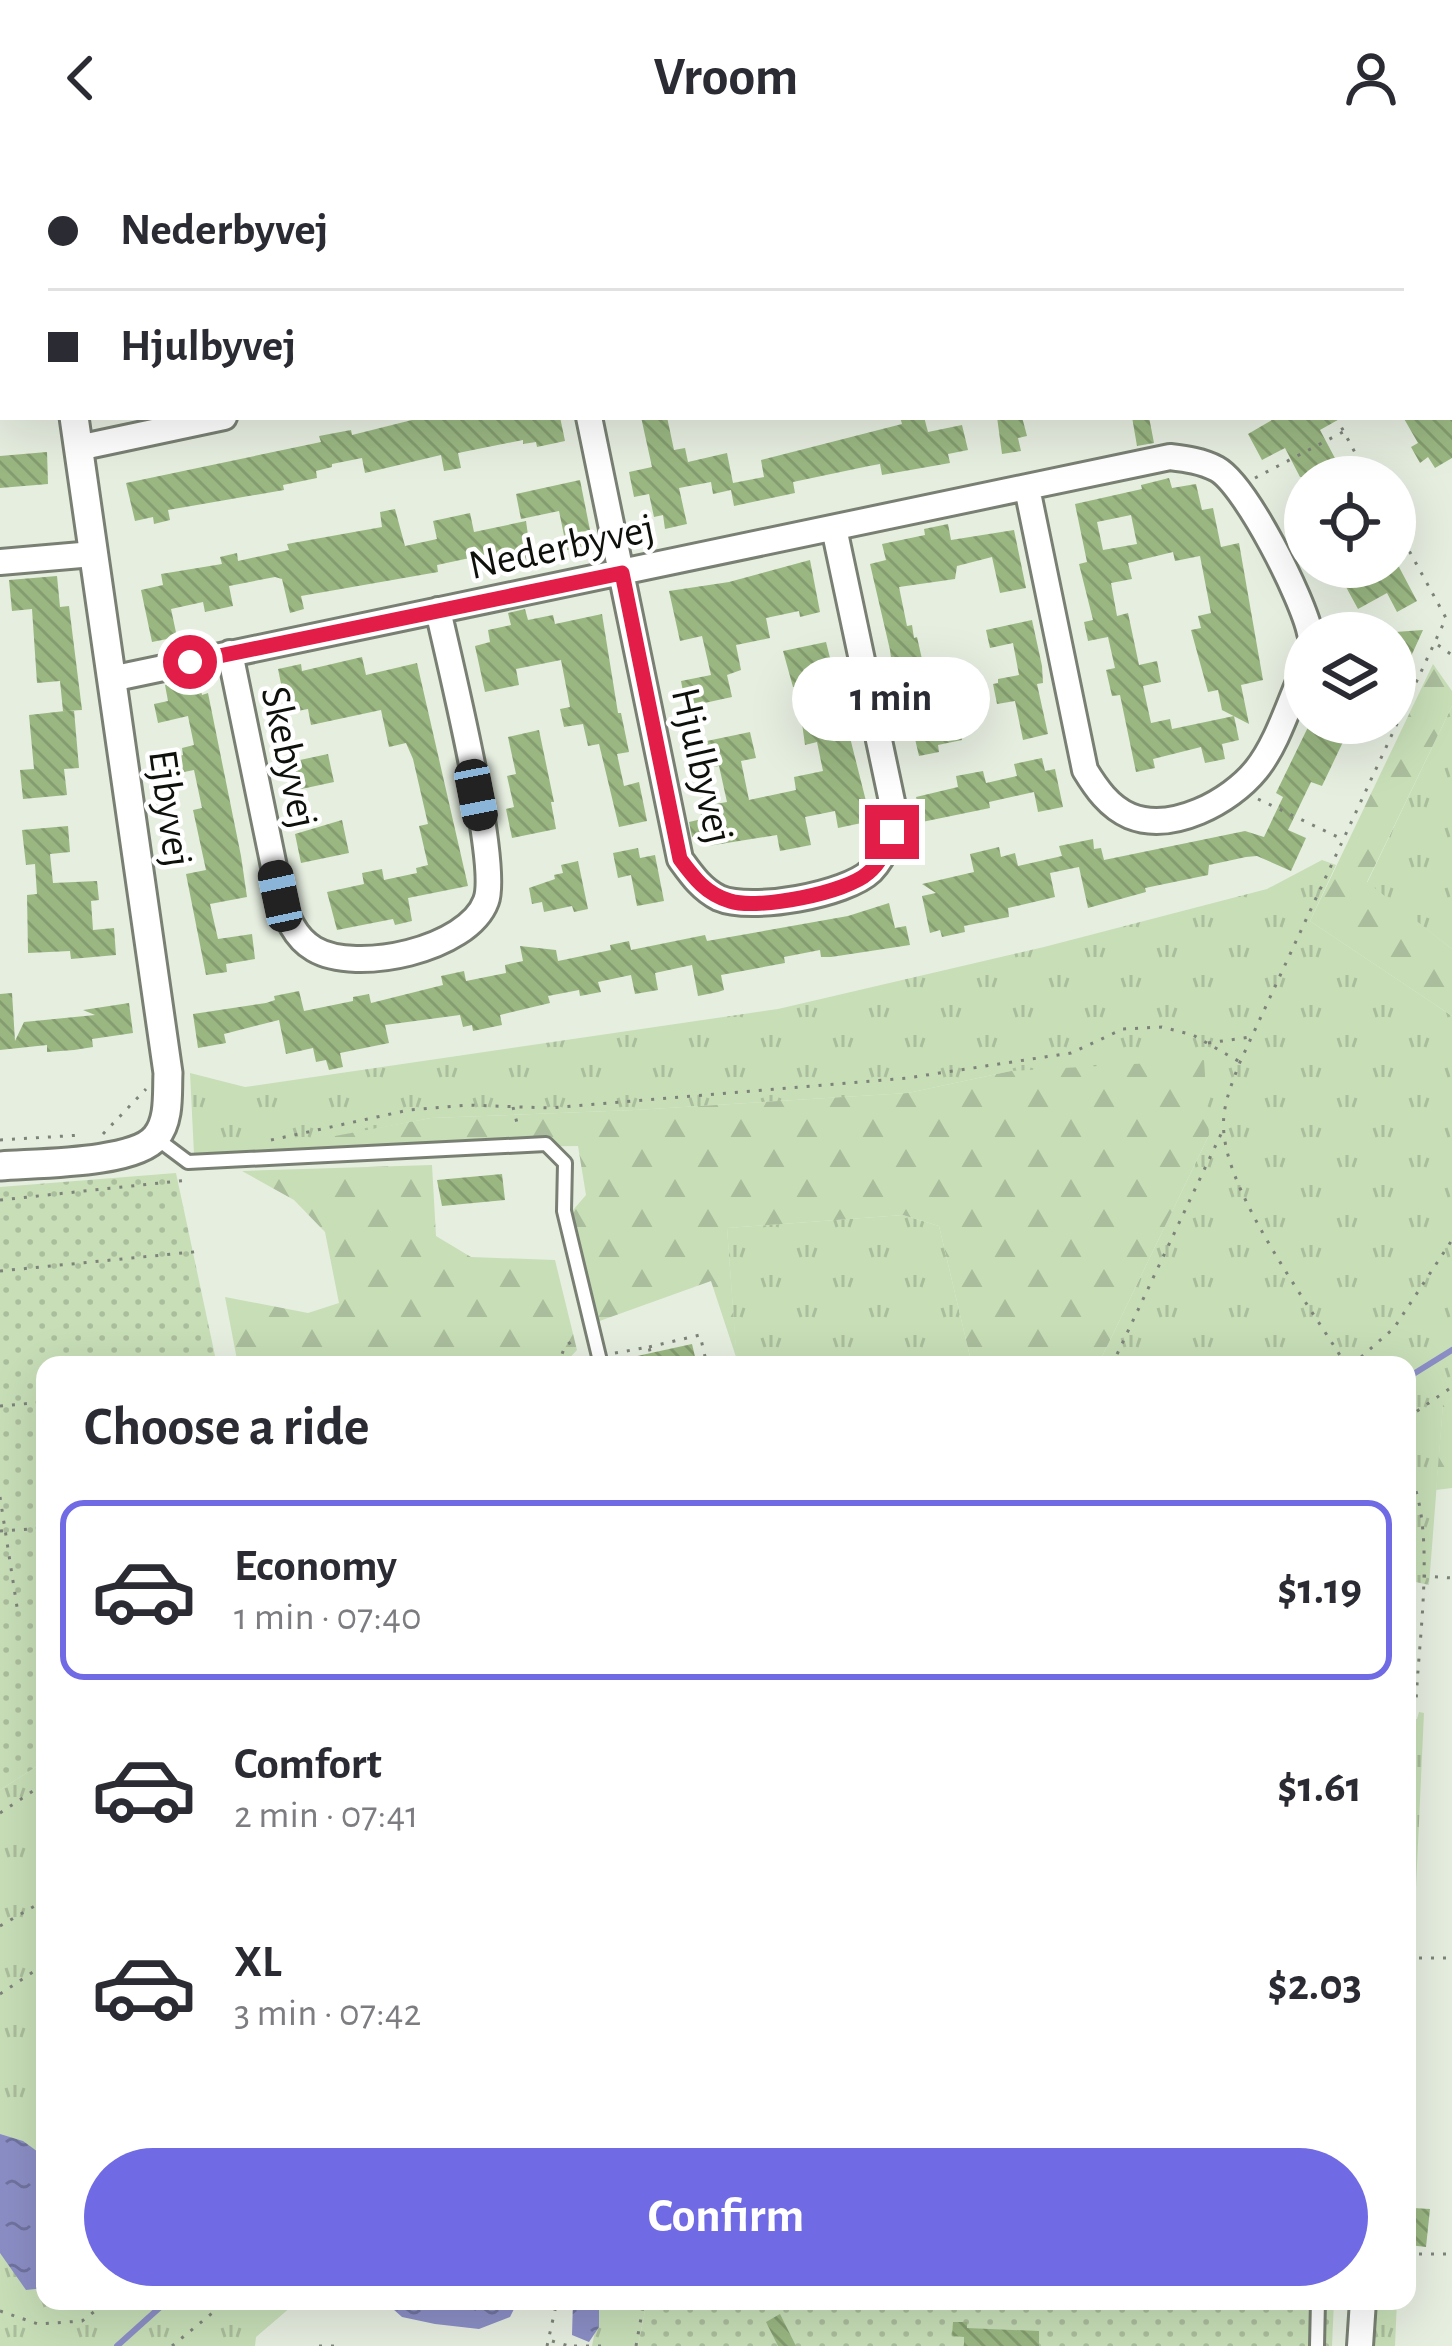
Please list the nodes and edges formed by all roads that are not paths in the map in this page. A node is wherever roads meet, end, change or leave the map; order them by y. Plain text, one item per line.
1 (74, 420) edge
2 (210, 420) edge
3 (590, 420) edge
4 (78, 448) junction
5 (1027, 488) junction
6 (834, 528) junction
7 (93, 554) junction
8 (0, 562) edge
9 (622, 573) junction
10 (438, 610) junction
11 (1305, 612) edge
12 (230, 652) junction
13 (111, 679) junction
14 (1284, 713) edge
15 (156, 1138) junction
16 (0, 1166) edge
17 (599, 1356) edge
18 (1318, 2310) edge
19 (1362, 2310) edge
20 (1317, 2346) edge
21 (1360, 2346) edge

1 - 4 street, Ejbyvej
2 - 4 street
3 - 9 street, Hjulbyvej
4 - 7 street, Ejbyvej
5 - 6 street, Nederbyvej
5 - 11 street, Nederbyvej
5 - 14 street
6 - 9 street, Nederbyvej
6 - 9 street, Hjulbyvej
7 - 8 street
7 - 13 street, Ejbyvej
9 - 10 street, Nederbyvej
10 - 12 street, Nederbyvej
10 - 12 street, Skebyvej
12 - 13 street, Nederbyvej
13 - 15 street, Ejbyvej
15 - 16 street
15 - 17 lane
18 - 20 lane
19 - 21 street

